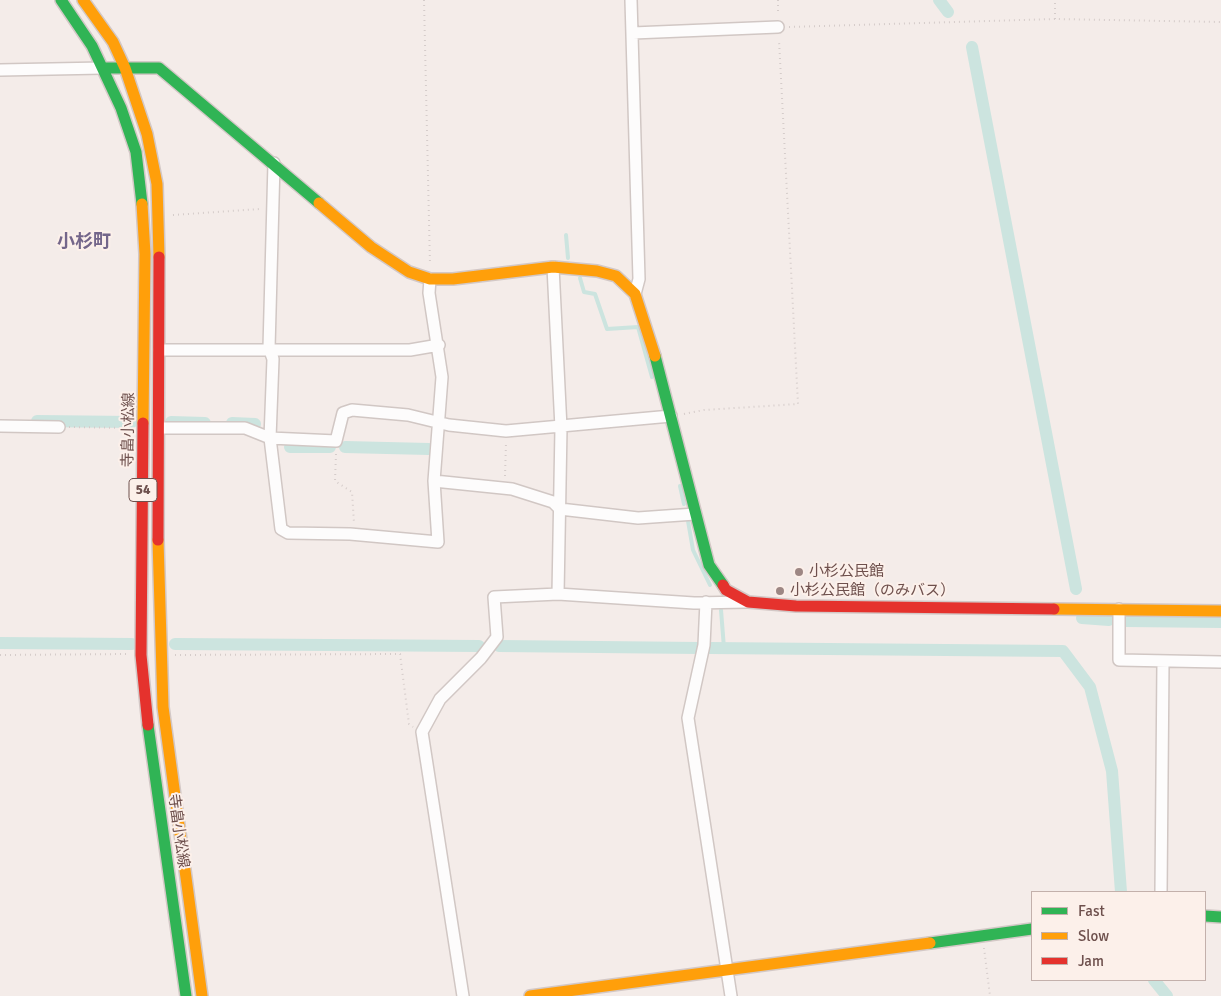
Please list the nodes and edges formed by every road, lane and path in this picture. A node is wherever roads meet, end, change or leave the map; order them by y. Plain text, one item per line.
1 (61, 0) edge
2 (84, 0) edge
3 (424, 0) edge
4 (631, 0) edge
5 (778, 0) edge
6 (1055, 0) edge
7 (1055, 19) junction
8 (1221, 22) edge
9 (778, 27) junction
10 (633, 33) junction
11 (104, 68) junction
12 (125, 68) junction
13 (0, 70) edge
14 (274, 163) junction
15 (272, 208) junction
16 (159, 216) junction
17 (553, 267) junction
18 (430, 279) junction
19 (635, 294) junction
20 (439, 345) junction
21 (269, 348) junction
22 (160, 350) junction
23 (672, 416) junction
24 (440, 421) junction
25 (0, 426) edge
26 (59, 427) joint
27 (144, 428) junction
28 (159, 428) junction
29 (561, 428) junction
30 (506, 431) junction
31 (270, 438) junction
32 (336, 441) junction
33 (434, 481) junction
34 (505, 489) junction
35 (560, 509) junction
36 (695, 514) junction
37 (354, 535) junction
38 (558, 594) junction
39 (706, 602) junction
40 (748, 602) junction
41 (1119, 609) junction
42 (1221, 611) edge
43 (0, 654) edge
44 (141, 654) junction
45 (160, 655) junction
46 (1163, 662) junction
47 (1221, 662) edge
48 (422, 732) junction
49 (1161, 891) edge
50 (1206, 916) edge
51 (1221, 917) edge
52 (1031, 929) edge
53 (982, 936) junction
54 (728, 970) junction
55 (186, 996) edge
56 (202, 996) edge
57 (463, 996) edge
58 (530, 996) edge
59 (731, 996) edge
60 (990, 996) edge

1 - 11 main road, 寺畠小松線 / 54
2 - 12 main road, 寺畠小松線 / 54
3 - 18 path
4 - 10 street
5 - 9 path
6 - 7 path
7 - 8 path
7 - 9 path
9 - 10 street
9 - 23 path
10 - 19 street
11 - 12 main road
11 - 13 street
11 - 27 main road, 寺畠小松線 / 54
12 - 14 main road
12 - 16 main road, 寺畠小松線 / 54
14 - 15 street
14 - 18 main road
15 - 16 path
15 - 21 street
16 - 22 main road, 寺畠小松線 / 54
17 - 18 main road
17 - 19 main road
17 - 29 street
18 - 20 street
19 - 23 main road
20 - 21 street
20 - 24 street
21 - 22 street
21 - 31 street
22 - 28 main road, 寺畠小松線 / 54
23 - 29 street
23 - 36 main road
24 - 30 street
24 - 32 street
24 - 33 street
25 - 26 street
26 - 27 path
27 - 44 main road, 寺畠小松線 / 54
28 - 31 street
28 - 45 main road, 寺畠小松線 / 54
29 - 30 street
29 - 35 street
30 - 34 path
31 - 32 street
31 - 37 street
32 - 37 path
33 - 34 street
33 - 37 street
34 - 35 street
35 - 36 street
35 - 38 street
36 - 40 main road
38 - 39 street
38 - 48 street
39 - 40 street
39 - 54 street
40 - 41 main road
41 - 42 main road
41 - 46 street
43 - 44 path
44 - 55 main road, 寺畠小松線 / 54
45 - 48 path
45 - 56 main road, 寺畠小松線 / 54
46 - 47 street
46 - 49 street
48 - 57 street
50 - 51 main road
52 - 53 main road
53 - 54 main road
53 - 60 path
54 - 58 main road
54 - 59 street

